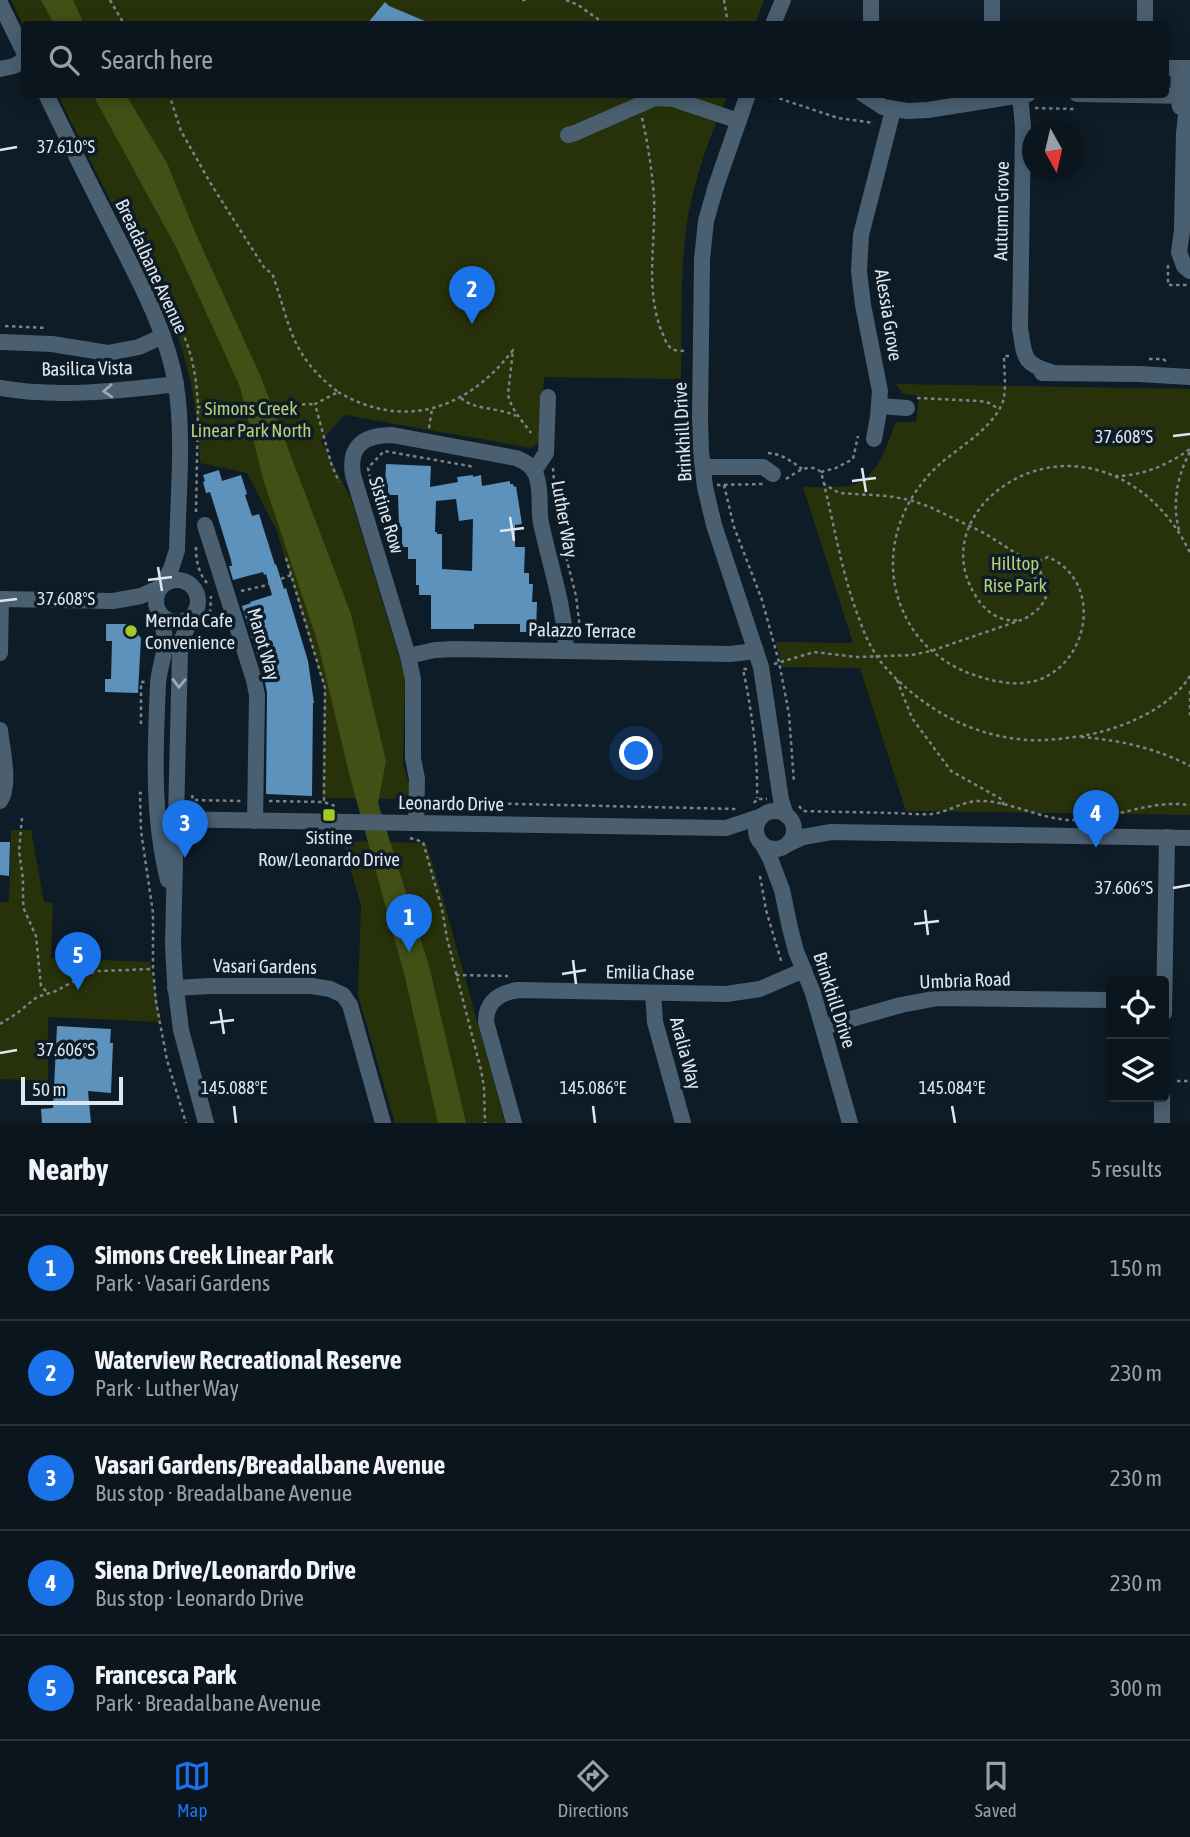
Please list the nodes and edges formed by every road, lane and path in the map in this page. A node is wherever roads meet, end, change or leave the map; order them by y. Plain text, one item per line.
1 (110, 0) edge
2 (522, 0) edge
3 (529, 0) edge
4 (566, 0) edge
5 (724, 0) edge
6 (783, 0) edge
7 (871, 0) edge
8 (992, 0) edge
9 (1145, 0) edge
10 (0, 3) edge
11 (122, 21) edge
12 (602, 21) edge
13 (728, 21) edge
14 (774, 21) edge
15 (871, 21) edge
16 (992, 21) edge
17 (1145, 21) edge
18 (21, 48) edge
19 (21, 55) edge
20 (21, 58) edge
21 (0, 62) edge
22 (1178, 68) edge
23 (0, 69) edge
24 (1190, 80) edge
25 (1186, 96) edge
26 (48, 98) edge
27 (170, 98) edge
28 (747, 98) edge
29 (778, 98) edge
30 (869, 98) edge
31 (1151, 98) edge
32 (1023, 100) edge
33 (1081, 102) edge
34 (639, 104) junction
35 (892, 117) junction
36 (739, 121) junction
37 (568, 135) dead end
38 (1182, 231) junction
39 (1190, 254) edge
40 (1190, 271) edge
41 (163, 336) junction
42 (0, 342) edge
43 (701, 351) junction
44 (1004, 356) dead end
45 (1190, 377) edge
46 (176, 384) junction
47 (0, 388) edge
48 (197, 391) dead end
49 (548, 397) dead end
50 (461, 398) dead end
51 (908, 403) joint
52 (315, 404) junction
53 (879, 406) junction
54 (198, 407) junction
55 (432, 409) dead end
56 (999, 409) junction
57 (519, 418) dead end
58 (874, 439) dead end
59 (427, 442) junction
60 (1190, 451) edge
61 (477, 467) dead end
62 (703, 467) junction
63 (534, 471) junction
64 (1113, 475) junction
65 (773, 480) junction
66 (347, 484) junction
67 (824, 484) junction
68 (705, 487) junction
69 (910, 500) junction
70 (201, 520) joint
71 (968, 524) junction
72 (1180, 533) junction
73 (196, 543) dead end
74 (177, 550) junction
75 (1190, 553) edge
76 (286, 558) dead end
77 (1027, 561) junction
78 (1036, 566) junction
79 (1042, 573) junction
80 (291, 575) junction
81 (200, 585) junction
82 (162, 586) junction
83 (0, 599) edge
84 (113, 601) junction
85 (210, 605) junction
86 (160, 615) junction
87 (1024, 620) junction
88 (571, 642) junction
89 (755, 651) junction
90 (931, 651) junction
91 (0, 653) edge
92 (408, 656) junction
93 (877, 657) junction
94 (761, 667) junction
95 (1190, 676) edge
96 (896, 680) junction
97 (1190, 691) edge
98 (1190, 719) edge
99 (0, 730) edge
100 (1074, 737) junction
101 (775, 764) junction
102 (1190, 766) edge
103 (192, 793) dead end
104 (0, 801) edge
105 (256, 801) junction
106 (324, 802) junction
107 (1003, 805) dead end
108 (761, 810) junction
109 (787, 815) junction
110 (346, 816) junction
111 (22, 818) dead end
112 (158, 819) junction
113 (176, 819) junction
114 (255, 821) junction
115 (411, 823) junction
116 (726, 828) junction
117 (831, 832) junction
118 (1167, 837) junction
119 (1190, 838) edge
120 (762, 844) junction
121 (787, 844) junction
122 (759, 868) dead end
123 (782, 890) junction
124 (174, 902) junction
125 (152, 945) dead end
126 (778, 966) dead end
127 (153, 969) junction
128 (804, 970) junction
129 (456, 975) junction
130 (519, 976) dead end
131 (1164, 976) edge
132 (175, 988) junction
133 (48, 993) junction
134 (653, 993) junction
135 (1106, 1000) edge
136 (0, 1024) edge
137 (823, 1027) junction
138 (1178, 1081) dead end
139 (1190, 1081) edge
140 (1162, 1102) edge
141 (186, 1123) edge
142 (206, 1123) edge
143 (383, 1123) edge
144 (485, 1123) edge
145 (514, 1123) edge
146 (683, 1123) edge
147 (850, 1123) edge
148 (1162, 1123) edge

1 - 11 path
2 - 3 path
4 - 12 path
5 - 13 path
6 - 14 street
7 - 15 street
8 - 16 street
9 - 17 street
10 - 18 street
19 - 21 street
20 - 23 street
22 - 25 street
24 - 25 street
25 - 38 street
26 - 41 street, Breadalbane Avenue
27 - 52 path
28 - 36 street, Brinkhill Drive
29 - 35 path
30 - 35 street
31 - 33 street
32 - 33 path
32 - 35 street
32 - 45 street, Autumn Grove
34 - 36 street
34 - 37 street
34 - 43 path
35 - 53 street, Alessia Grove
36 - 43 street, Brinkhill Drive
38 - 39 street
38 - 40 street
41 - 42 street, Basilica Vista
41 - 46 street, Breadalbane Avenue
43 - 62 street, Brinkhill Drive
44 - 56 path
46 -> 47 street, Basilica Vista
46 - 74 street, Breadalbane Avenue
48 - 54 path
49 - 63 street, Luther Way
50 - 57 path
51 - 53 street
51 - 56 path
52 - 54 path
52 - 66 path
53 - 58 street, Alessia Grove
54 - 70 path
55 - 59 path
56 - 69 path
59 - 63 street, Sistine Row
59 - 66 street, Sistine Row
60 - 64 path
60 - 72 path
61 - 66 path
62 - 65 street
62 - 68 street, Brinkhill Drive
63 - 88 street, Luther Way
64 - 71 path
64 - 72 path
65 - 67 path
65 - 68 path
66 - 92 street, Sistine Row
67 - 69 path
67 - 93 path
68 - 89 street, Brinkhill Drive
69 - 71 path
69 - 90 path
70 - 85 street, Marot Way
71 - 77 path
71 - 87 path
72 - 75 path
73 - 81 path
74 - 81 street, Breadalbane Avenue
74 - 82 street, Breadalbane Avenue
76 - 80 path
77 - 78 path
77 - 79 path
78 - 79 path
78 - 90 path
79 - 87 path
80 - 85 path
80 - 106 path
81 - 82 street
81 - 85 street, Breadalbane Avenue
82 - 84 street
82 - 86 street, Breadalbane Avenue
83 - 84 street
83 - 91 street
84 - 86 street
85 - 86 street
85 - 105 street, Marot Way
85 -> 113 street
86 - 112 street
87 - 90 path
88 - 89 street, Palazzo Terrace
88 - 92 street, Palazzo Terrace
89 - 94 street, Brinkhill Drive
90 - 93 path
92 - 115 street, Sistine Row
93 - 94 path
93 - 96 path
94 - 101 street, Brinkhill Drive
94 - 108 path
95 - 100 path
96 - 100 path
96 - 107 path
97 - 98 path
99 - 104 street
100 - 102 path
101 - 108 street, Brinkhill Drive
101 - 109 street, Brinkhill Drive
103 - 105 path
105 - 106 path
105 - 114 street, Marot Way
106 - 110 path
108 - 109 street
108 - 116 street, Leonardo Drive
108 - 120 street
109 - 117 street
109 - 121 street
110 - 114 street, Leonardo Drive
110 - 115 street, Leonardo Drive
111 - 133 path
112 - 113 street, Leonardo Drive
112 - 124 street
113 - 114 street, Leonardo Drive
113 - 124 street
115 - 116 street, Leonardo Drive
115 - 129 path
116 - 120 street, Leonardo Drive
117 - 118 street
117 - 121 street
118 - 119 street
118 - 131 street
120 - 121 street
120 - 123 street, Brinkhill Drive
121 - 123 street, Brinkhill Drive
122 - 126 path
123 - 128 street, Brinkhill Drive
124 - 132 street
125 - 127 path
127 - 133 path
127 - 141 path
128 - 134 street, Emilia Chase
128 - 137 street, Brinkhill Drive
129 - 130 path
129 - 144 path
132 - 142 street
132 - 143 street, Vasari Gardens
133 - 136 path
134 - 145 street, Emilia Chase
134 - 146 street, Aralia Way
135 - 137 street, Umbria Road
137 - 147 street, Brinkhill Drive
138 - 139 path
140 - 148 street

